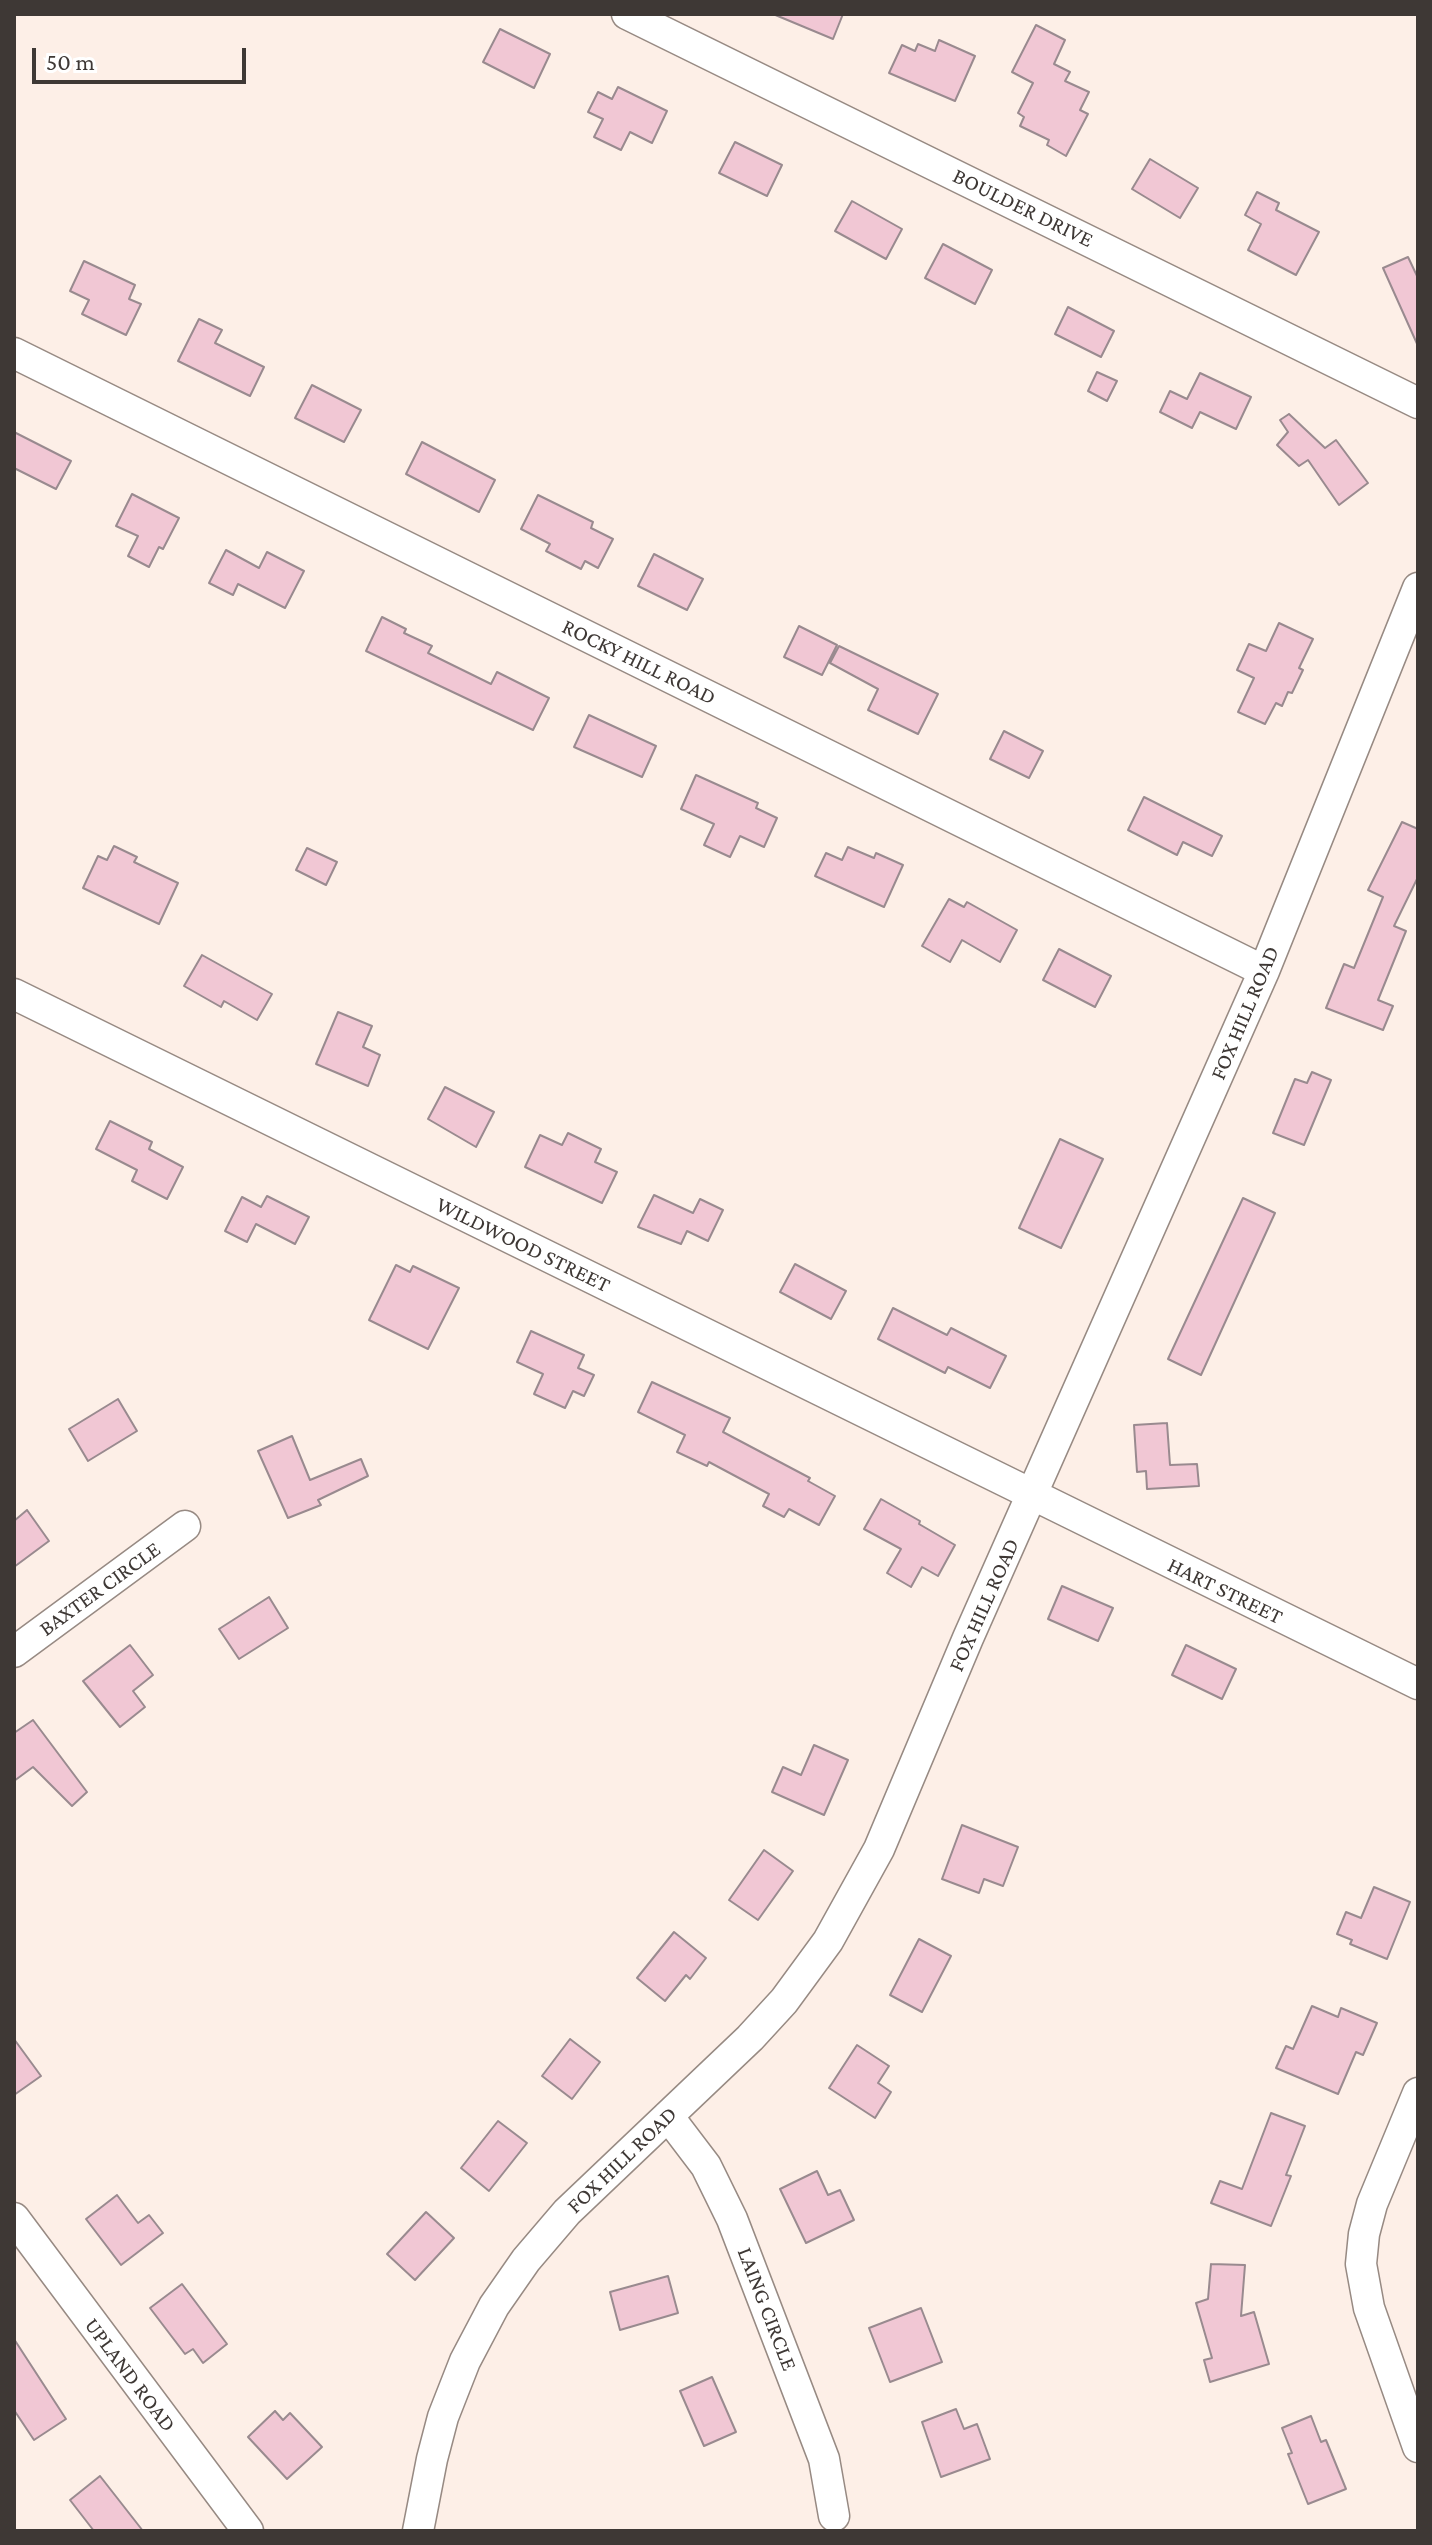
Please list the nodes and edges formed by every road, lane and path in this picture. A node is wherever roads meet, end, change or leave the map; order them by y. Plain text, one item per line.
1 (627, 14) edge
2 (14, 353) edge
3 (1418, 403) edge
4 (1418, 588) edge
5 (1264, 971) junction
6 (14, 994) edge
7 (1033, 1496) junction
8 (185, 1526) dead end
9 (14, 1652) edge
10 (1418, 1684) edge
11 (1418, 2093) edge
12 (668, 2116) junction
13 (14, 2218) edge
14 (1418, 2447) edge
15 (834, 2516) dead end
16 (248, 2531) edge
17 (418, 2531) edge

1 - 3 street, BOULDER DRIVE
2 - 5 street, ROCKY HILL ROAD
4 - 5 street, FOX HILL ROAD
5 - 7 street, FOX HILL ROAD
6 - 7 street, WILDWOOD STREET
7 - 10 street, HART STREET
7 - 12 street, FOX HILL ROAD
8 - 9 street, BAXTER CIRCLE
11 - 14 street
12 - 15 street, LAING CIRCLE
12 - 17 street, FOX HILL ROAD
13 - 16 street, UPLAND ROAD

